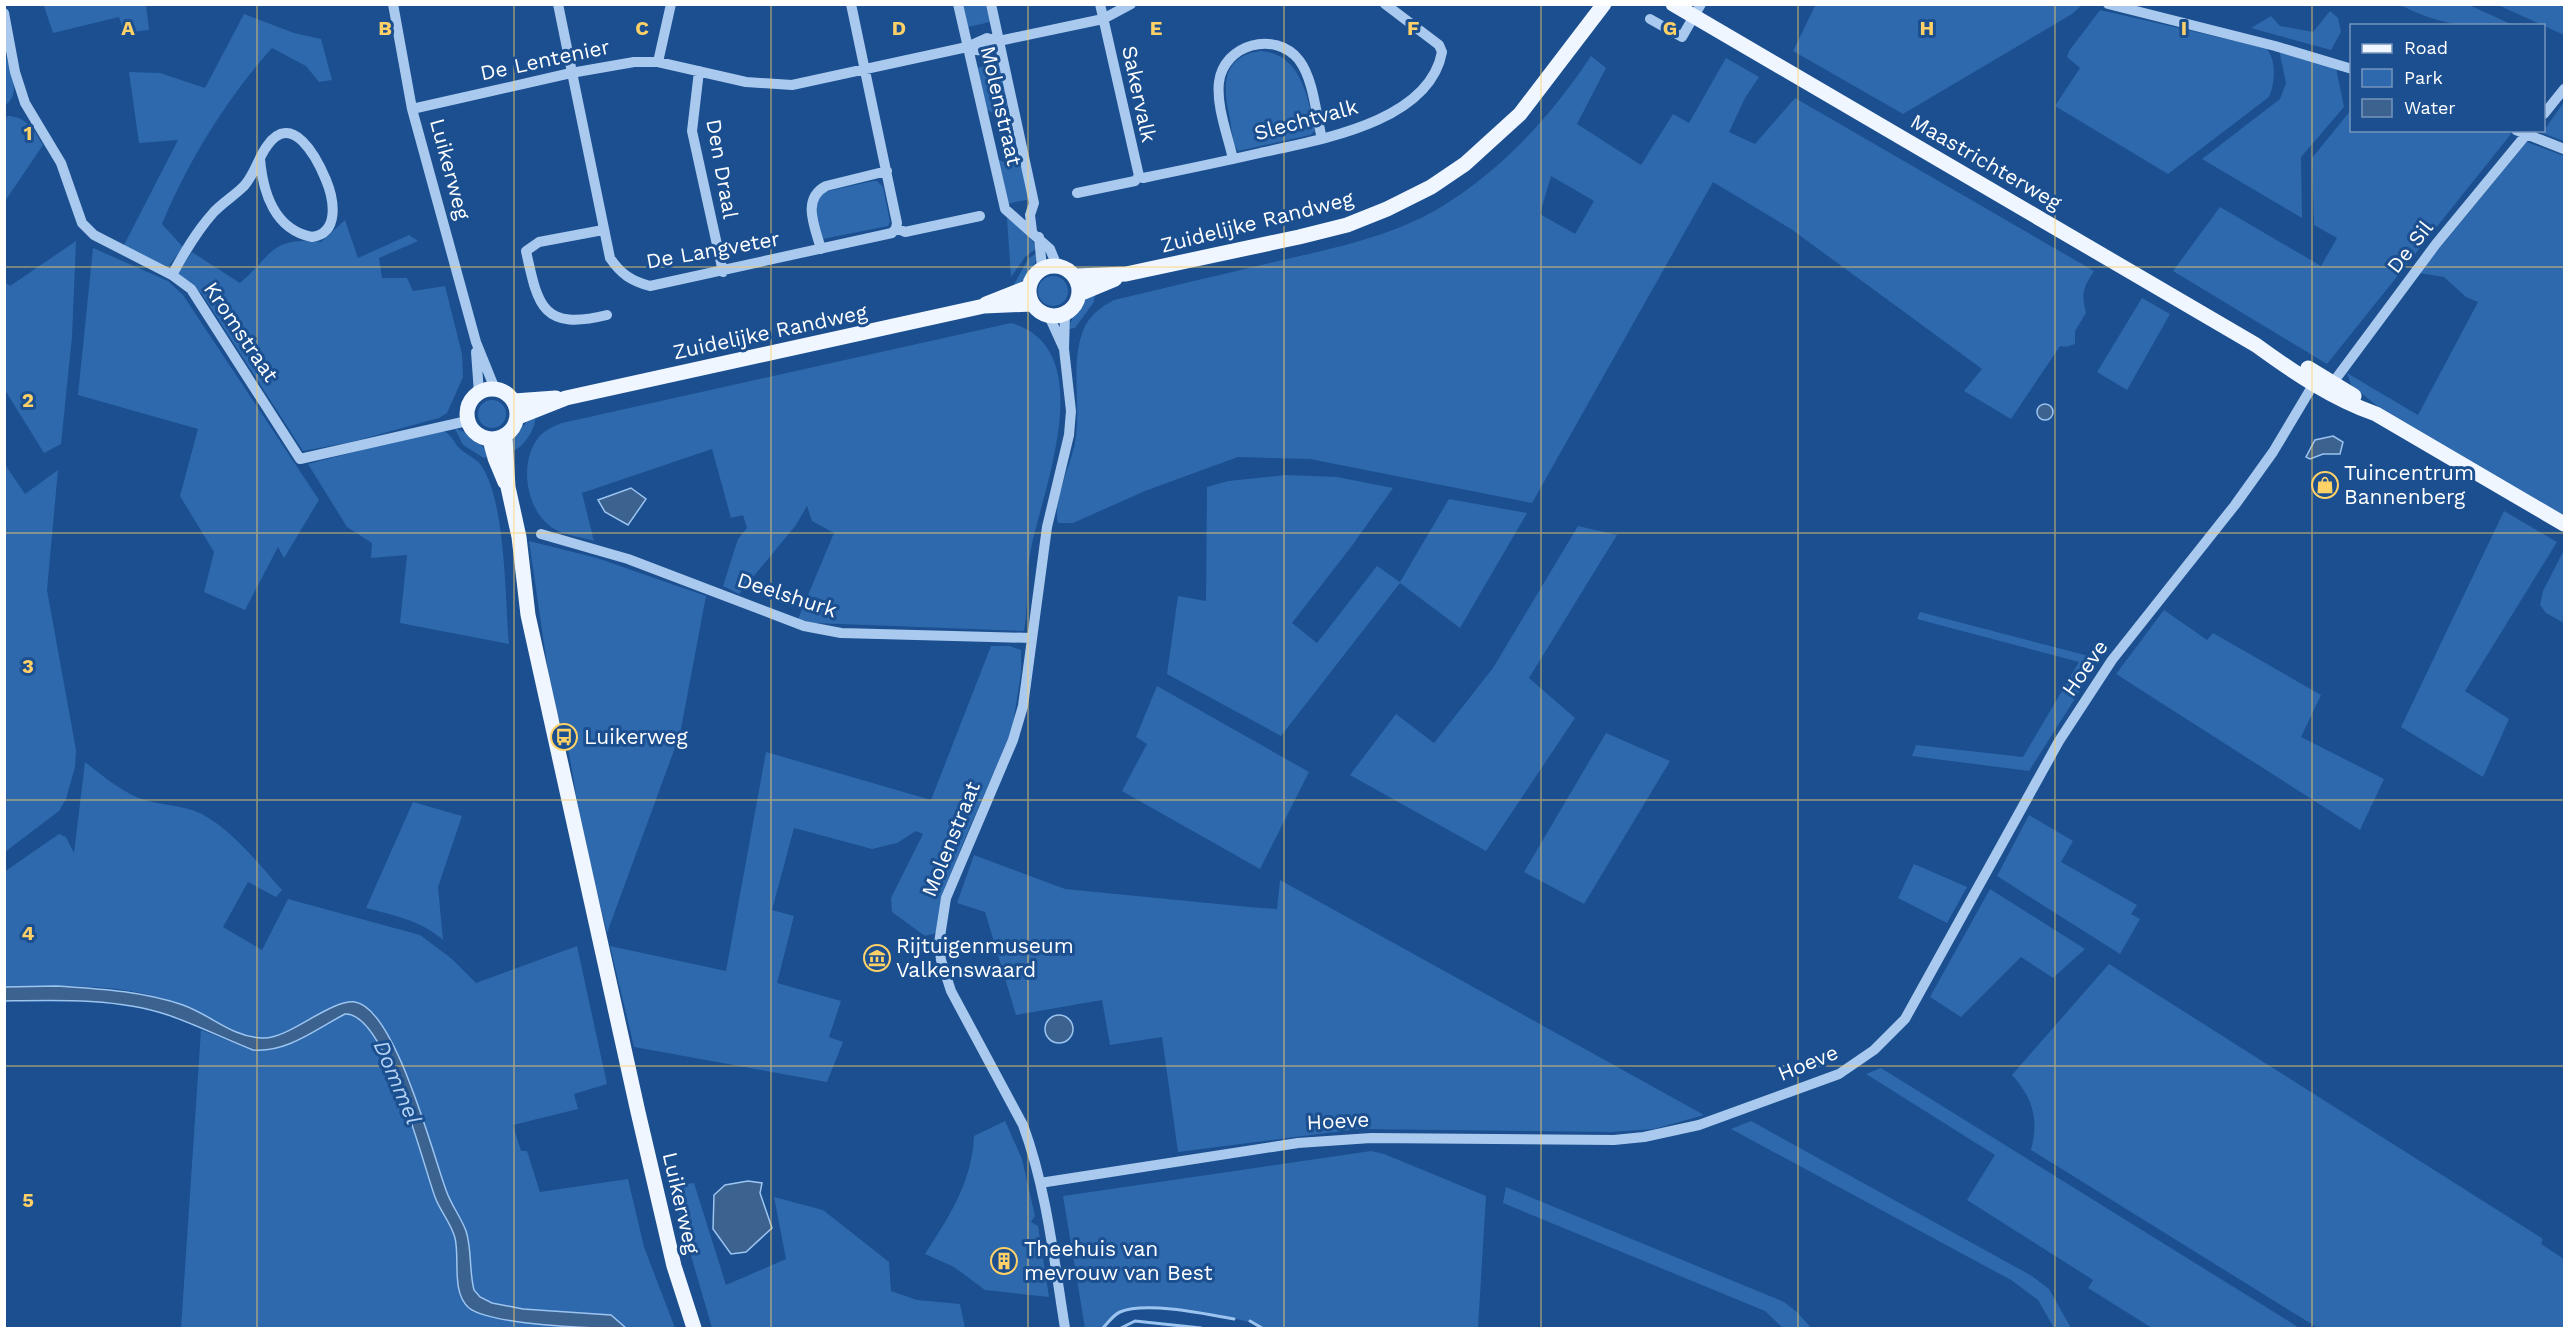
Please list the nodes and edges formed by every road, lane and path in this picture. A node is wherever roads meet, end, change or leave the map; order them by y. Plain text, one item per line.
1 (393, 4) edge
2 (558, 4) edge
3 (671, 4) edge
4 (851, 4) edge
5 (958, 4) edge
6 (991, 4) edge
7 (1100, 4) edge
8 (1131, 4) edge
9 (1384, 4) edge
10 (1590, 4) edge
11 (1604, 4) edge
12 (2108, 4) edge
13 (1676, 5) edge
14 (1697, 10) edge
15 (4, 13) edge
16 (1103, 19) junction
17 (1650, 19) dead end
18 (1577, 37) junction
19 (999, 41) junction
20 (968, 46) junction
21 (658, 62) junction
22 (2350, 68) edge
23 (866, 69) junction
24 (699, 71) junction
25 (571, 72) junction
26 (2565, 89) edge
27 (412, 109) junction
28 (2545, 113) edge
29 (2528, 133) edge
30 (1322, 139) junction
31 (2565, 149) edge
32 (260, 159) junction
33 (1233, 159) junction
34 (887, 171) junction
35 (1139, 176) junction
36 (245, 184) junction
37 (266, 189) junction
38 (1077, 193) dead end
39 (1031, 208) junction
40 (1010, 215) junction
41 (980, 216) dead end
42 (896, 228) junction
43 (603, 230) junction
44 (1035, 234) junction
45 (820, 249) junction
46 (1049, 267) junction
47 (723, 272) junction
48 (1126, 274) junction
49 (172, 275) junction
50 (1075, 276) junction
51 (1029, 287) junction
52 (1079, 294) junction
53 (1032, 304) junction
54 (984, 306) junction
55 (1065, 314) junction
56 (608, 315) dead end
57 (1049, 316) junction
58 (476, 342) junction
59 (1064, 350) junction
60 (2321, 384) junction
61 (495, 389) junction
62 (479, 393) junction
63 (566, 398) junction
64 (514, 401) junction
65 (518, 417) junction
66 (467, 421) junction
67 (497, 438) junction
68 (2565, 524) edge
69 (541, 534) dead end
70 (1031, 638) junction
71 (1040, 1183) junction
72 (694, 1329) edge
73 (1065, 1329) edge

1 - 27 street, Luikerweg
2 - 25 street, De Langveter
3 - 21 street
4 - 23 street
5 - 20 street, Molenstraat
6 - 19 street, Molenstraat
7 - 16 street, Sakervalk
8 - 16 street, De Lentenier
9 - 30 street, Slechtvalk
10 - 18 main road, Zuidelijke Randweg
11 - 18 main road, Zuidelijke Randweg
12 - 22 street
13 - 14 main road, Maastrichterweg
14 - 17 street
14 - 60 main road, Maastrichterweg
15 - 49 street, Kromstraat
16 - 19 street, De Lentenier
16 - 35 street, Sakervalk
18 - 48 main road, Zuidelijke Randweg
19 - 20 street, De Lentenier
19 - 39 street, Molenstraat
20 - 23 street, De Lentenier
20 - 40 street, Molenstraat
21 - 24 street, De Lentenier
21 - 25 street, De Lentenier
23 - 24 street, De Lentenier
23 - 34 street
24 - 47 street, Den Draal
25 - 27 street, De Lentenier
25 - 43 street, De Langveter
26 - 28 street
27 - 58 street, Luikerweg
29 - 31 street
29 - 60 street, De Sil
30 - 33 street, Slechtvalk
30 - 33 street
32 - 36 street
32 - 37 street
32 - 37 street
33 - 35 street, Slechtvalk
34 - 42 street
34 - 45 street
35 - 38 street, Slechtvalk
36 - 37 street
36 - 49 street
39 - 40 street
39 - 44 street, Molenstraat
40 - 44 street
41 - 42 street, De Langveter
42 - 45 street, De Langveter
43 - 47 street, De Langveter
43 - 56 street
44 - 46 street
45 - 47 street, De Langveter
46 - 50 main road
46 - 51 main road
48 - 50 main road, Zuidelijke Randweg
48 - 52 main road, Zuidelijke Randweg
49 - 66 street, Kromstraat
50 - 52 main road
51 - 53 main road
51 - 54 main road, Zuidelijke Randweg
52 - 55 main road
53 - 54 main road, Zuidelijke Randweg
53 - 57 main road
54 - 63 main road, Zuidelijke Randweg
55 - 57 main road
55 - 59 street, Molenstraat
57 - 59 street, Molenstraat
58 - 61 street, Luikerweg
58 - 62 street, Luikerweg
59 - 70 street, Molenstraat
60 - 68 main road, Maastrichterweg
60 - 71 street, Hoeve
61 - 62 main road
61 - 64 main road
62 - 66 main road
63 - 64 main road, Zuidelijke Randweg
63 - 65 main road, Zuidelijke Randweg
64 - 65 main road
65 - 67 main road
66 - 67 main road
67 - 72 main road, Luikerweg
69 - 70 street, Deelshurk
70 - 71 street, Molenstraat
71 - 73 street, Molenstraat

